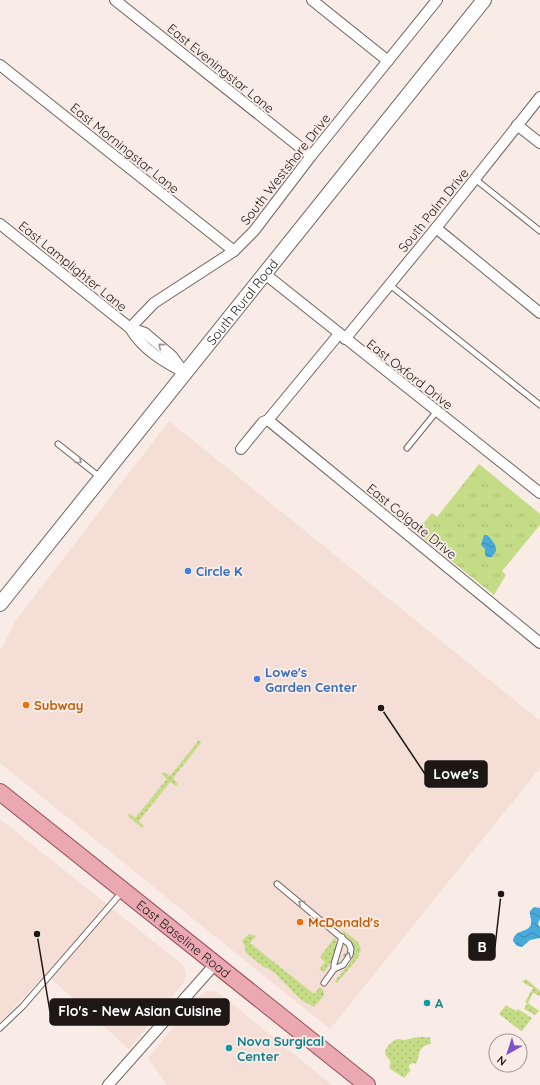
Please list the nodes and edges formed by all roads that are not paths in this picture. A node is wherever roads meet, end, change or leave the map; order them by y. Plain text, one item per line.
1 (115, 0) edge
2 (312, 0) edge
3 (437, 0) edge
4 (484, 0) edge
5 (388, 61) junction
6 (0, 64) edge
7 (540, 97) edge
8 (517, 125) junction
9 (540, 143) edge
10 (311, 156) junction
11 (475, 179) junction
12 (0, 224) edge
13 (436, 228) junction
14 (540, 231) edge
15 (234, 251) junction
16 (265, 274) junction
17 (390, 285) junction
18 (540, 313) edge
19 (130, 328) junction
20 (342, 337) junction
21 (184, 373) junction
22 (540, 405) edge
23 (437, 411) junction
24 (268, 420) junction
25 (58, 444) dead end
26 (407, 448) dead end
27 (241, 449) dead end
28 (101, 478) junction
29 (540, 494) edge
30 (0, 604) edge
31 (540, 643) edge
32 (0, 792) edge
33 (277, 884) dead end
34 (124, 890) junction
35 (342, 938) junction
36 (216, 963) junction
37 (334, 969) junction
38 (324, 982) dead end
39 (0, 1028) edge
40 (108, 1085) edge
41 (367, 1085) edge

1 - 10 street, East Eveningstar Lane
2 - 5 street
3 - 5 street, South Westshore Drive
4 - 16 main road, South Rural Road
5 - 10 street, South Westshore Drive
6 - 15 street, East Morningstar Lane
7 - 8 street, South Palm Drive
8 - 9 street
8 - 11 street, South Palm Drive
10 - 15 street, South Westshore Drive
11 - 13 street, South Palm Drive
11 - 14 lane
12 - 19 street, East Lamplighter Lane
13 - 17 street, South Palm Drive
13 - 18 street
15 - 19 street, South Westshore Drive
16 - 20 street, East Oxford Drive
16 - 21 main road, South Rural Road
17 - 20 street, South Palm Drive
17 - 22 lane
19 - 21 street, East Lamplighter Lane
20 - 23 street, East Oxford Drive
20 - 24 street, South Palm Drive
21 - 28 main road, South Rural Road
23 - 26 lane
23 - 29 street, East Oxford Drive
24 - 27 street, South Palm Drive
24 - 31 street, East Colgate Drive
25 -> 28 lane
28 - 30 main road, South Rural Road
32 - 34 main road, East Baseline Road
35 -> 33 lane
34 - 36 main road, East Baseline Road
34 - 39 lane
35 - 37 lane
37 -> 35 lane
36 - 40 street
36 - 41 main road, East Baseline Road
37 - 38 lane

